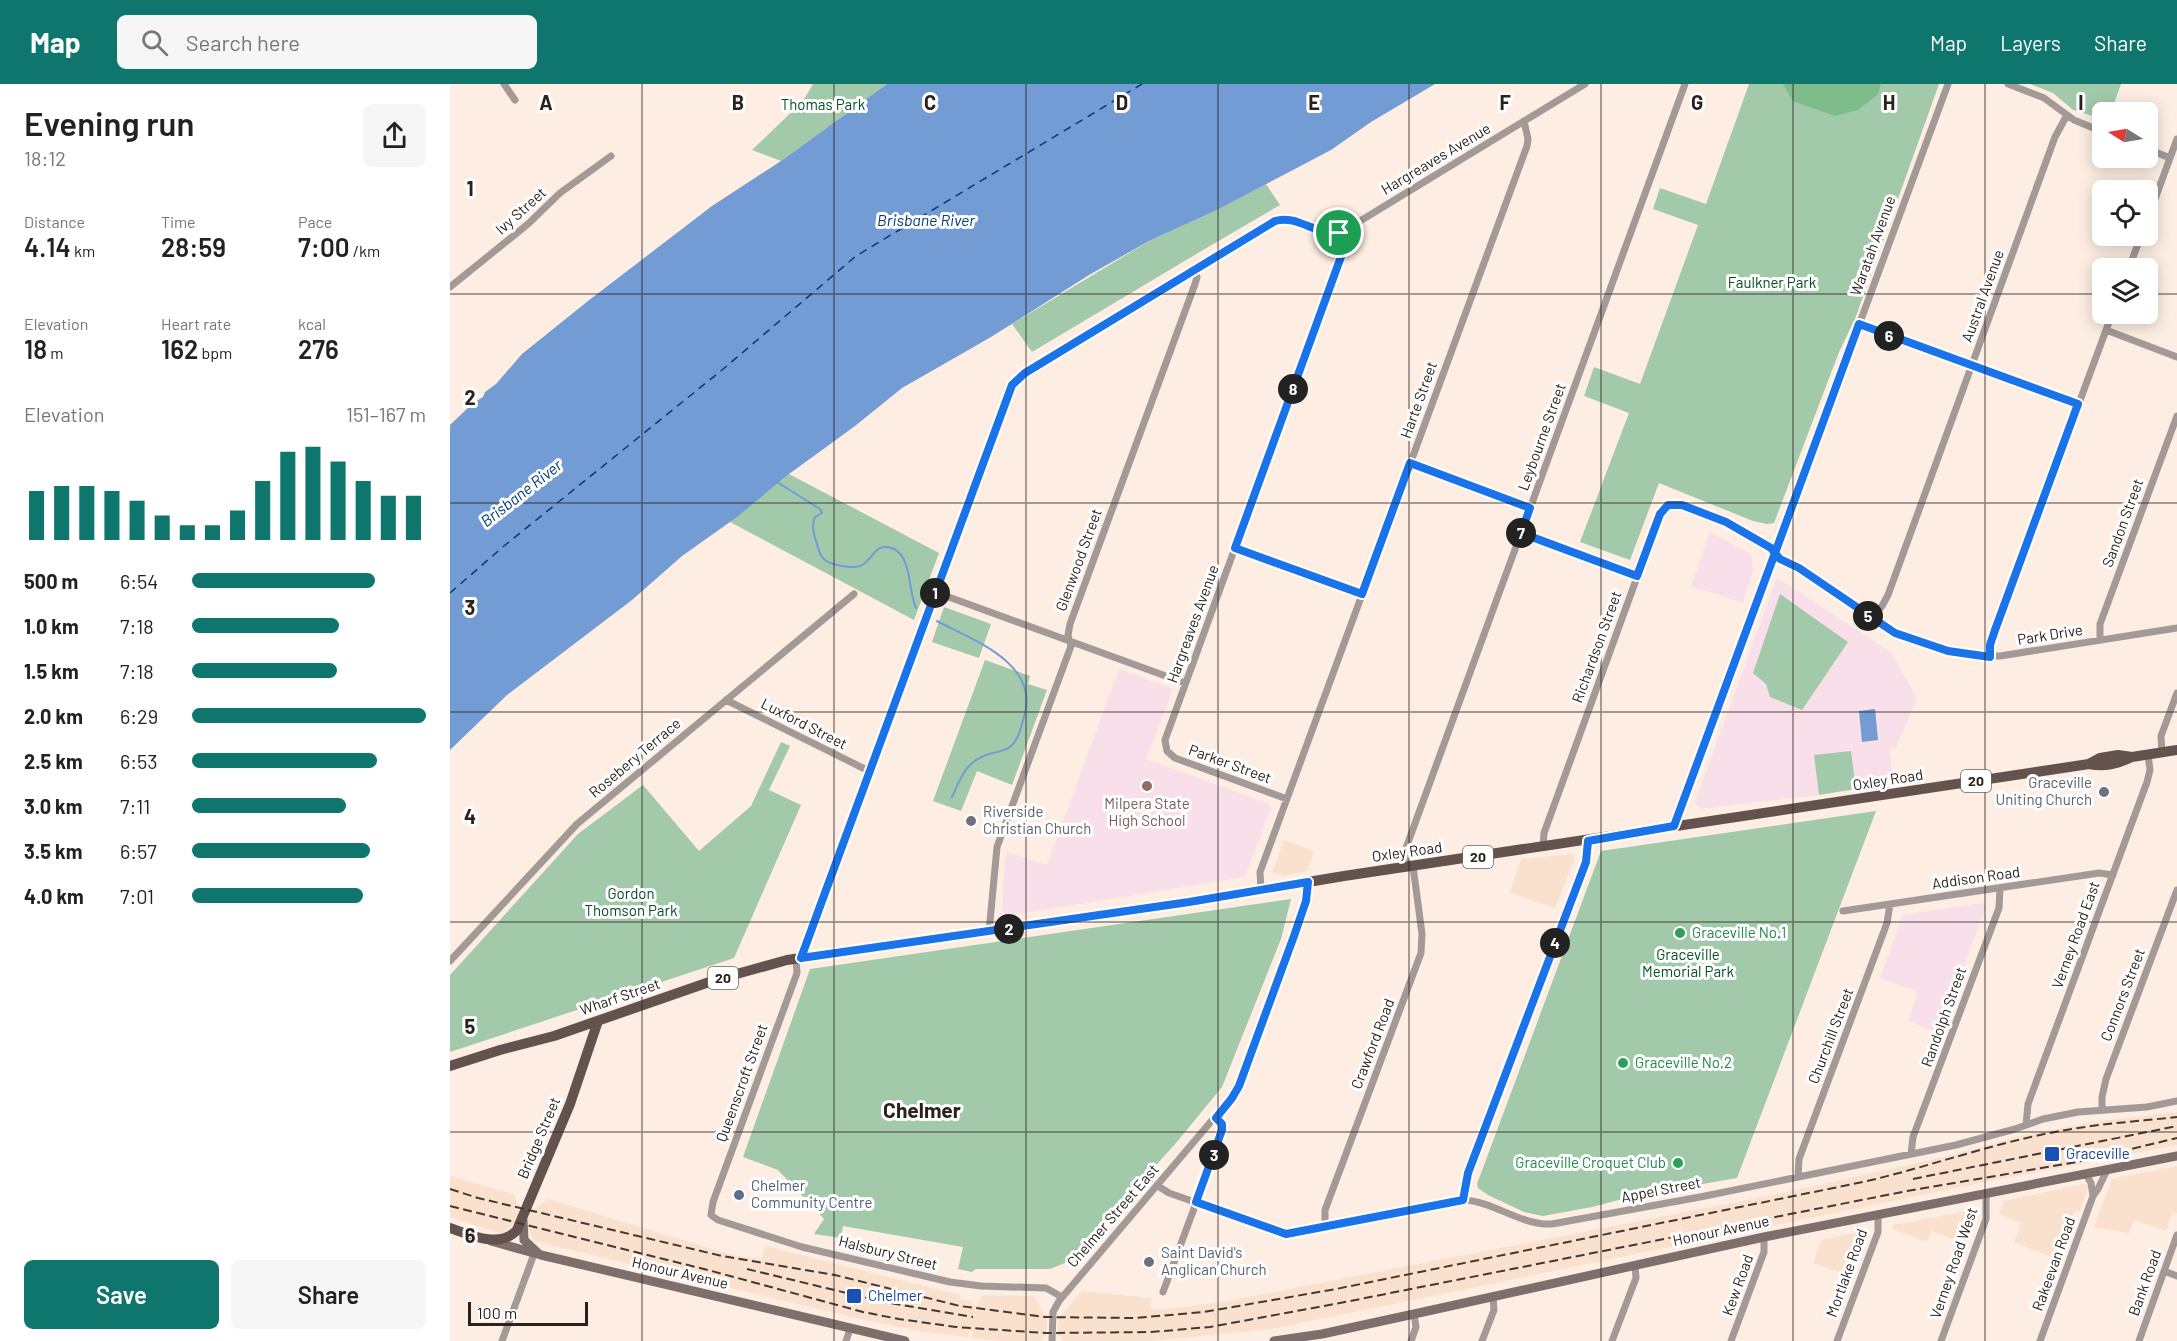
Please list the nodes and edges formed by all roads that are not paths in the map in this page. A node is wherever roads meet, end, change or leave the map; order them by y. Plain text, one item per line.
1 (504, 84) edge
2 (1585, 84) edge
3 (1685, 84) edge
4 (1948, 84) edge
5 (2008, 84) edge
6 (515, 100) dead end
7 (2067, 115) junction
8 (1524, 121) junction
9 (2092, 128) edge
10 (2177, 140) edge
11 (2158, 153) edge
12 (611, 156) dead end
13 (2170, 158) junction
14 (2158, 191) edge
15 (1342, 232) junction
16 (1193, 270) junction
17 (450, 286) edge
18 (1859, 324) junction
19 (2108, 324) edge
20 (2106, 330) junction
21 (2177, 357) edge
22 (1972, 366) junction
23 (2078, 404) junction
24 (2177, 416) edge
25 (1410, 463) junction
26 (1530, 508) junction
27 (1521, 533) junction
28 (1235, 548) junction
29 (1775, 553) junction
30 (1637, 576) junction
31 (935, 592) junction
32 (854, 594) dead end
33 (1362, 594) junction
34 (1871, 619) junction
35 (2177, 627) edge
36 (1070, 640) junction
37 (2100, 640) junction
38 (1990, 657) junction
39 (1185, 683) junction
40 (2177, 693) edge
41 (726, 700) junction
42 (2177, 750) edge
43 (1167, 751) joint
44 (2162, 753) junction
45 (2148, 755) junction
46 (869, 771) junction
47 (1287, 799) junction
48 (1674, 826) junction
49 (1588, 841) junction
50 (1543, 848) junction
51 (1409, 867) junction
52 (2113, 875) junction
53 (1308, 882) junction
54 (2000, 889) junction
55 (1261, 890) junction
56 (2177, 890) edge
57 (1890, 904) junction
58 (1843, 911) dead end
59 (989, 932) junction
60 (799, 958) junction
61 (450, 961) edge
62 (598, 1022) junction
63 (450, 1066) edge
64 (2177, 1101) edge
65 (2102, 1110) junction
66 (1216, 1118) junction
67 (2026, 1125) junction
68 (1911, 1154) junction
69 (2177, 1156) edge
70 (2107, 1170) junction
71 (2086, 1174) junction
72 (1798, 1176) junction
73 (1158, 1185) junction
74 (1986, 1193) junction
75 (2093, 1196) junction
76 (1463, 1200) junction
77 (1196, 1202) junction
78 (1878, 1214) junction
79 (711, 1215) joint
80 (523, 1220) junction
81 (1324, 1227) junction
82 (450, 1228) edge
83 (2177, 1234) edge
84 (1764, 1237) junction
85 (483, 1239) junction
86 (537, 1254) junction
87 (1635, 1265) junction
88 (2164, 1271) junction
89 (2177, 1276) edge
90 (1163, 1292) dead end
91 (1062, 1297) junction
92 (1492, 1297) junction
93 (1414, 1314) junction
94 (850, 1329) junction
95 (502, 1341) edge
96 (846, 1341) edge
97 (905, 1341) edge
98 (1052, 1341) edge
99 (1274, 1341) edge
100 (1411, 1341) edge
101 (1482, 1341) edge
102 (1612, 1341) edge
103 (1731, 1341) edge
104 (1837, 1341) edge
105 (1941, 1341) edge
106 (2040, 1341) edge
107 (2139, 1341) edge

1 - 6 street
2 - 8 street, Hargreaves Avenue
3 - 26 street, Leybourne Street
4 - 18 street, Waratah Avenue
5 - 7 street
7 - 9 street
7 - 22 street, Austral Avenue
8 - 15 street, Hargreaves Avenue
8 - 25 street, Harte Street
10 - 13 street
11 - 13 street
12 - 17 street, Ivy Street
13 - 14 street
15 - 16 street, Queenscroft Street
15 - 28 street, Hargreaves Avenue
16 - 31 street, Queenscroft Street
16 - 36 street, Glenwood Street
18 - 22 street
18 - 29 street, Waratah Avenue
19 - 20 street
20 - 21 street
20 - 23 street
22 - 23 street
22 - 34 street, Austral Avenue
23 - 38 street
24 - 37 street, Sandon Street
25 - 26 street
25 - 33 street, Harte Street
26 - 27 street, Leybourne Street
27 - 30 street
27 - 51 street, Leybourne Street
28 - 33 street
28 - 39 street, Hargreaves Avenue
29 - 30 street, Richardson Street
29 - 34 street, Park Drive
29 - 48 street, Waratah Avenue
30 - 50 street, Richardson Street
31 - 36 street
31 - 46 street, Queenscroft Street
32 - 41 street, Rosebery Terrace
33 - 47 street, Harte Street
34 - 38 street, Park Drive
35 - 37 street, Park Drive
36 - 39 street
36 - 59 street, Glenwood Street
37 - 38 street, Park Drive
39 - 43 street, Hargreaves Avenue
40 - 44 street
41 - 46 street, Luxford Street
41 - 61 street, Rosebery Terrace
42 - 44 main road, Oxley Road / 20
43 - 47 street, Parker Street
44 - 45 main road, Oxley Road / 20
45 - 48 main road, Oxley Road / 20
45 - 52 street, Verney Road East
46 - 60 street, Queenscroft Street
47 - 55 street, Harte Street
48 - 49 main road, Oxley Road / 20
49 - 50 main road, Oxley Road / 20
49 - 76 street
50 - 51 main road, Oxley Road / 20
51 - 53 main road, Oxley Road / 20
51 - 81 street, Crawford Road
52 - 54 street, Addison Road
52 - 67 street, Verney Road East
53 - 55 main road, Oxley Road / 20
53 - 66 street, Chelmer Street East
54 - 57 street, Addison Road
54 - 68 street, Randolph Street
55 - 59 main road, Oxley Road / 20
56 - 65 street, Connors Street
57 - 58 street, Addison Road
57 - 72 street, Churchill Street
59 - 60 main road, Oxley Road / 20
60 - 62 main road, Wharf Street / 20
60 - 79 street, Queenscroft Street
62 - 63 main road, Wharf Street / 20
62 - 80 main road, Bridge Street
64 - 65 street, Appel Street
65 - 67 street, Appel Street
66 - 73 street, Chelmer Street East
66 - 77 street
67 - 68 street, Appel Street
68 - 72 street, Appel Street
69 - 70 main road, Honour Avenue
70 - 71 main road, Honour Avenue
70 - 75 street, Rakeevan Road
71 - 74 main road, Honour Avenue
71 - 75 street
72 - 76 street, Appel Street
73 - 77 street, Appel Street
73 - 91 street, Chelmer Street East
74 - 78 main road, Honour Avenue
74 - 105 street, Verney Road West
75 - 106 street, Rakeevan Road
76 - 81 street, Appel Street
77 - 81 street, Appel Street
77 - 90 street
78 - 84 main road, Honour Avenue
78 - 104 street, Mortlake Road
79 - 91 street, Halsbury Street
80 - 85 main road
80 - 86 main road
82 - 85 main road, Honour Avenue
83 - 88 street, Bank Road
84 - 87 main road, Honour Avenue
84 - 103 street, Kew Road
85 - 86 main road, Honour Avenue
86 - 94 main road, Honour Avenue
86 - 95 street
87 - 92 main road, Honour Avenue
87 - 102 street
88 - 89 street
88 - 107 street, Bank Road
91 - 98 street, Chelmer Street East
92 - 93 main road, Honour Avenue
92 - 101 street
93 - 99 main road, Honour Avenue
93 - 100 street
94 - 96 street
94 - 97 main road, Honour Avenue

